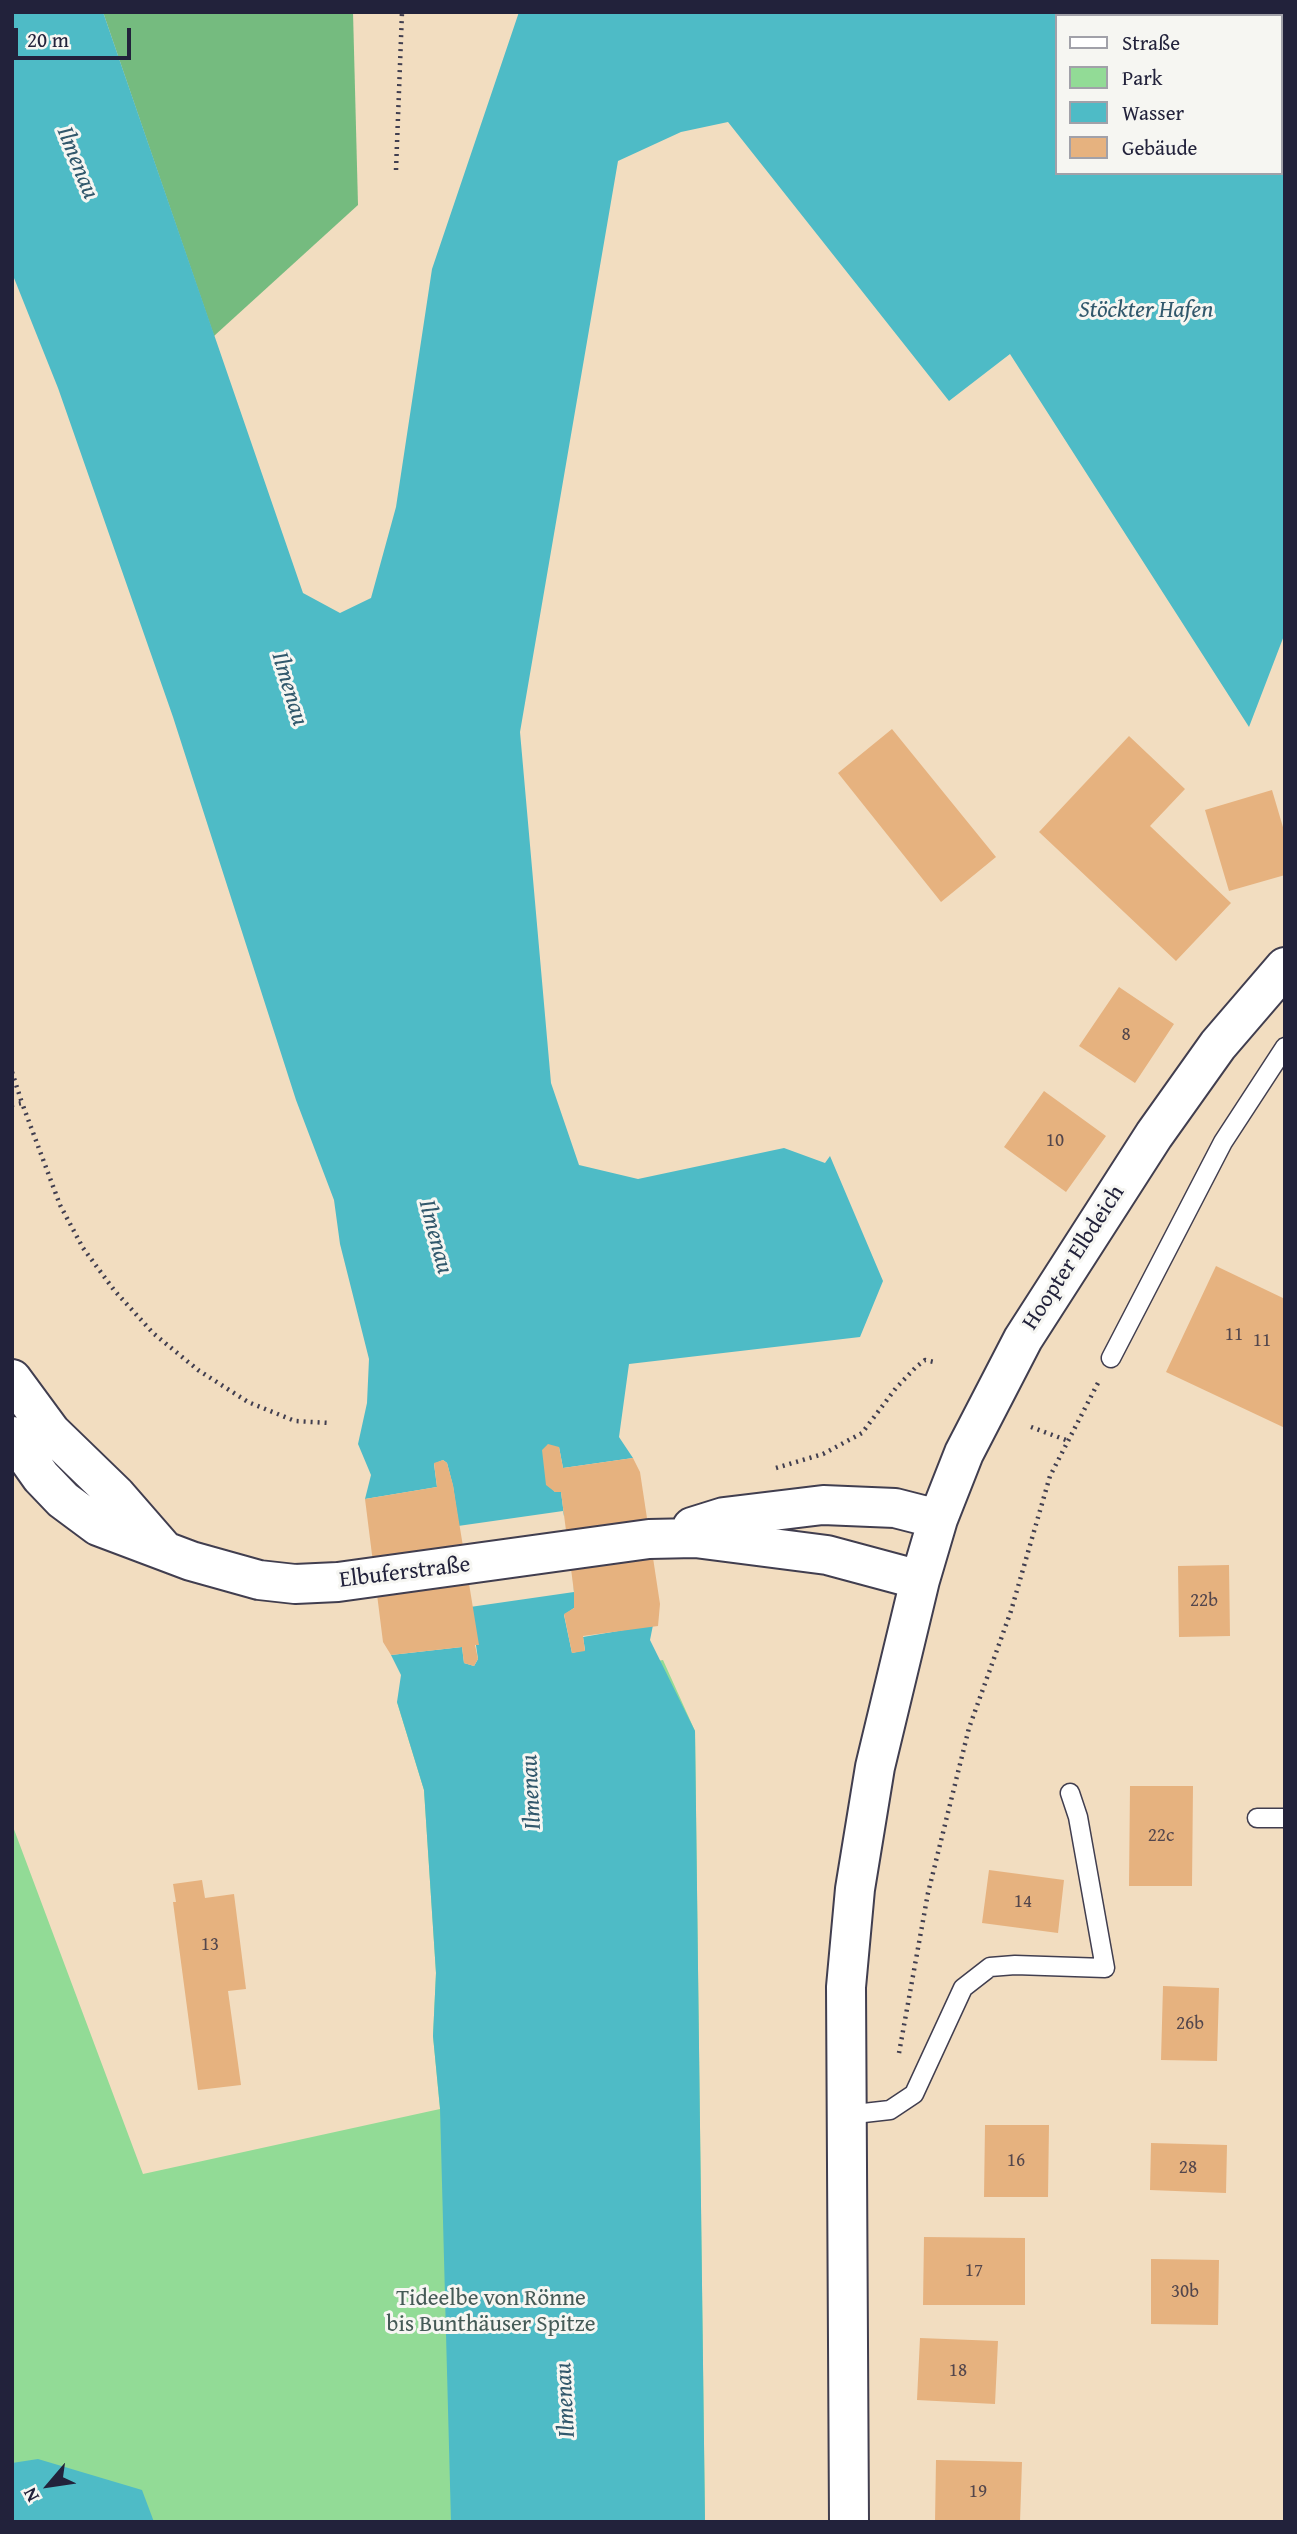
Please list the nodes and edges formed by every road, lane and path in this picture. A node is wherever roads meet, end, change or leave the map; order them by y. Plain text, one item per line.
1 (402, 12) edge
2 (396, 170) dead end
3 (1280, 981) edge
4 (1285, 1047) edge
5 (12, 1072) edge
6 (22, 1103) junction
7 (12, 1105) edge
8 (1111, 1357) joint
9 (934, 1362) dead end
10 (12, 1380) edge
11 (328, 1423) dead end
12 (1031, 1427) dead end
13 (12, 1436) edge
14 (1066, 1440) junction
15 (773, 1469) dead end
16 (938, 1518) junction
17 (649, 1539) junction
18 (163, 1549) junction
19 (920, 1580) junction
20 (1070, 1793) dead end
21 (1257, 1818) dead end
22 (1285, 1818) edge
23 (890, 2110) junction
24 (846, 2115) junction
25 (849, 2522) edge

1 - 2 path
3 - 16 street, Hoopter Elbdeich
4 - 8 lane
5 - 6 path
6 - 7 path
6 - 11 path
8 - 14 path
9 - 15 path
10 - 18 street, Elbuferstraße
12 - 14 path
13 - 18 street, Elbuferstraße
14 - 23 path
16 - 17 street, Elbuferstraße
16 - 19 street, Hoopter Elbdeich
17 - 18 street, Elbuferstraße
17 - 19 street, Elbuferstraße
19 - 24 street, Hoopter Elbdeich
20 - 23 lane
21 - 22 lane
23 - 24 lane
24 - 25 street, Hoopter Elbdeich

